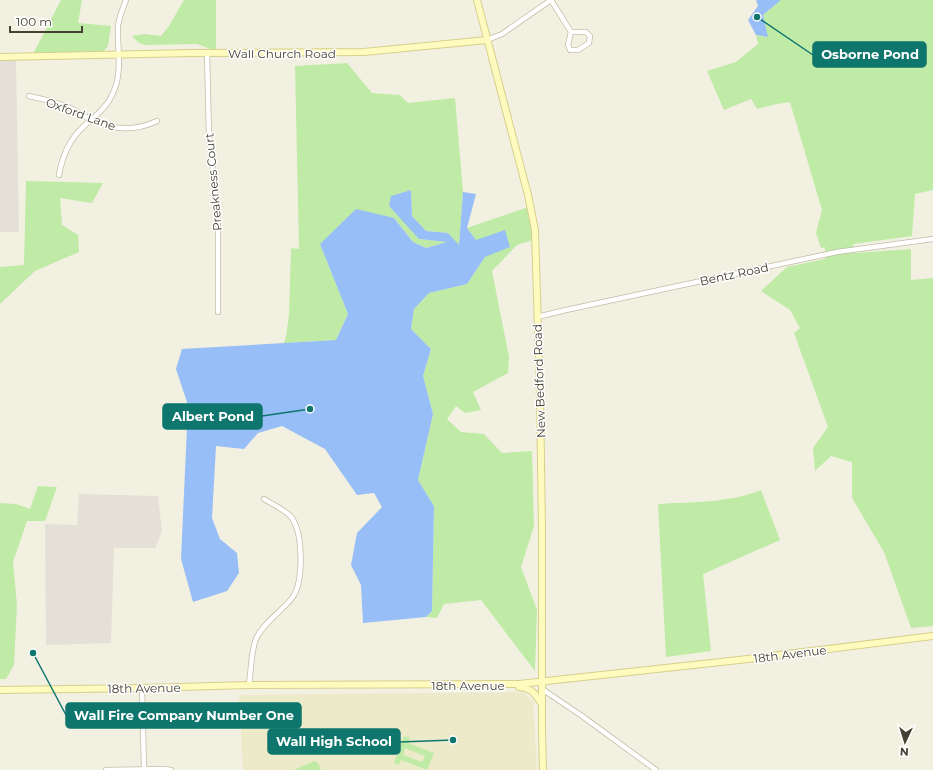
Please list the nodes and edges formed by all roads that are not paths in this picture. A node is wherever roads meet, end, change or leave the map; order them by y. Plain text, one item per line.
1 (126, 0) edge
2 (477, 0) edge
3 (551, 0) edge
4 (571, 32) junction
5 (487, 40) junction
6 (207, 53) junction
7 (119, 55) junction
8 (0, 57) edge
9 (29, 96) dead end
10 (91, 120) junction
11 (157, 121) dead end
12 (59, 175) dead end
13 (933, 239) edge
14 (218, 312) dead end
15 (537, 317) junction
16 (264, 500) dead end
17 (933, 636) edge
18 (542, 682) junction
19 (249, 684) junction
20 (498, 685) junction
21 (142, 688) junction
22 (542, 689) junction
23 (0, 690) edge
24 (542, 703) junction
25 (144, 769) junction
26 (106, 770) edge
27 (172, 770) edge
28 (543, 770) edge
29 (656, 770) edge

1 - 7 street
2 - 5 street, New Bedford Road
3 - 4 street
3 - 5 street, Wall Church Road
4 - 4 street
5 - 6 street, Wall Church Road
5 - 15 street, New Bedford Road
6 - 7 street, Wall Church Road
6 - 14 street, Preakness Court
7 - 8 street, Wall Church Road
7 - 10 street
9 - 10 street, Oxford Lane
10 - 11 street, Oxford Lane
10 - 12 street
13 - 15 street, Bentz Road
15 - 18 street, New Bedford Road
16 - 19 street
17 - 18 street, 18th Avenue
18 - 20 street, 18th Avenue
18 - 22 street, New Bedford Road
19 - 20 street, 18th Avenue
19 - 21 street, 18th Avenue
20 - 24 street
21 - 23 street, 18th Avenue
21 - 25 street
22 - 24 street, New Bedford Road
22 - 29 street
24 - 28 street, New Bedford Road
25 - 26 street
25 - 27 street

